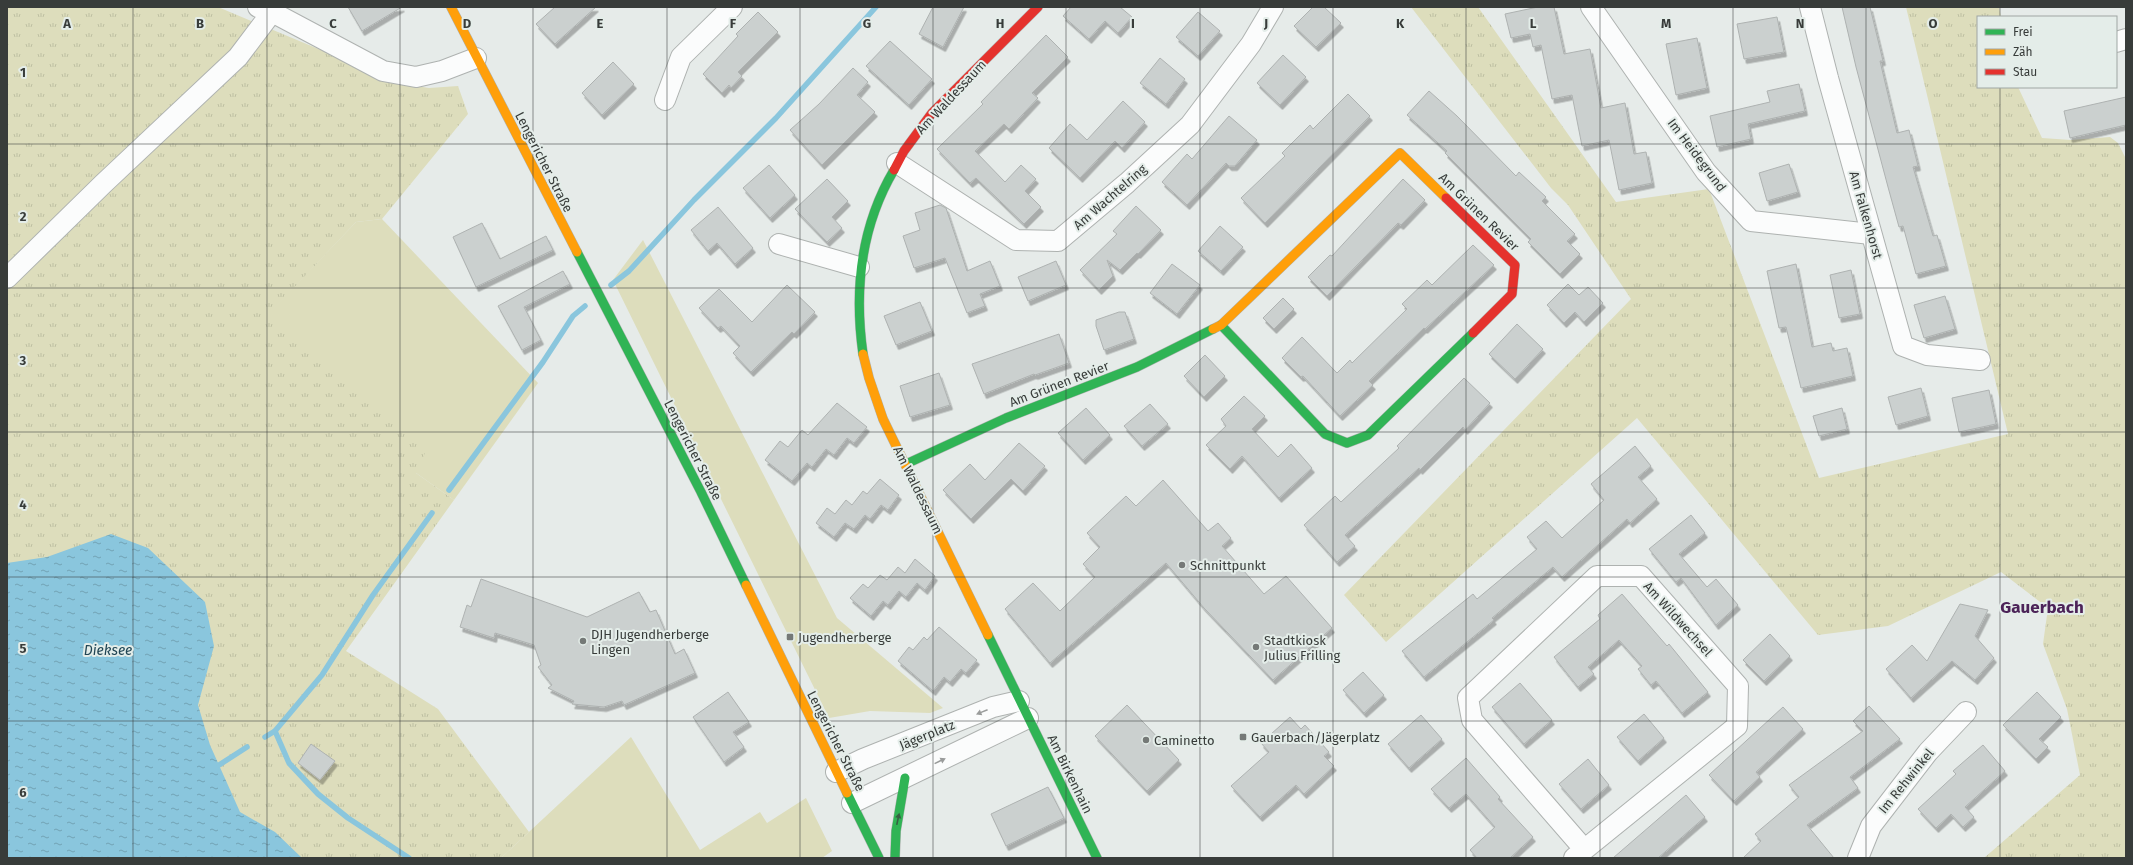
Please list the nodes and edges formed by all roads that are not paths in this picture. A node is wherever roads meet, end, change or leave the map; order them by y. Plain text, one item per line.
1 (451, 7) edge
2 (732, 7) edge
3 (1038, 7) edge
4 (1273, 7) edge
5 (1591, 7) edge
6 (1810, 7) edge
7 (264, 10) edge
8 (476, 58) junction
9 (665, 100) dead end
10 (897, 163) junction
11 (1871, 234) junction
12 (779, 244) dead end
13 (859, 267) junction
14 (7, 278) edge
15 (1221, 325) junction
16 (1980, 360) dead end
17 (906, 464) junction
18 (1024, 709) junction
19 (1966, 712) dead end
20 (836, 772) junction
21 (905, 778) junction
22 (852, 803) junction
23 (1579, 854) edge
24 (879, 858) edge
25 (895, 858) edge
26 (1097, 858) edge
27 (1858, 858) edge

1 - 8 street, Lengericher Straße
2 - 9 street
3 - 10 street, Am Waldessaum
4 - 10 street, Am Wachtelring
5 - 11 street, Im Heidegrund
6 - 11 street, Am Falkenhorst
7 - 8 street
7 - 14 street
8 - 20 street, Lengericher Straße
10 - 13 street, Am Waldessaum
11 - 16 street, Am Falkenhorst
12 - 13 street
13 - 17 street, Am Waldessaum
15 - 15 street, Am Grünen Revier
15 - 17 street, Am Grünen Revier
17 - 18 street, Am Waldessaum
18 -> 20 street, Jägerplatz
21 -> 18 street, Jägerplatz
18 - 26 street, Am Birkenhain
19 - 27 street, Im Rehwinkel
20 - 22 street, Lengericher Straße
21 - 22 street, Jägerplatz
25 -> 21 street
22 - 24 street, Lengericher Straße
23 - 23 street, Am Wildwechsel

